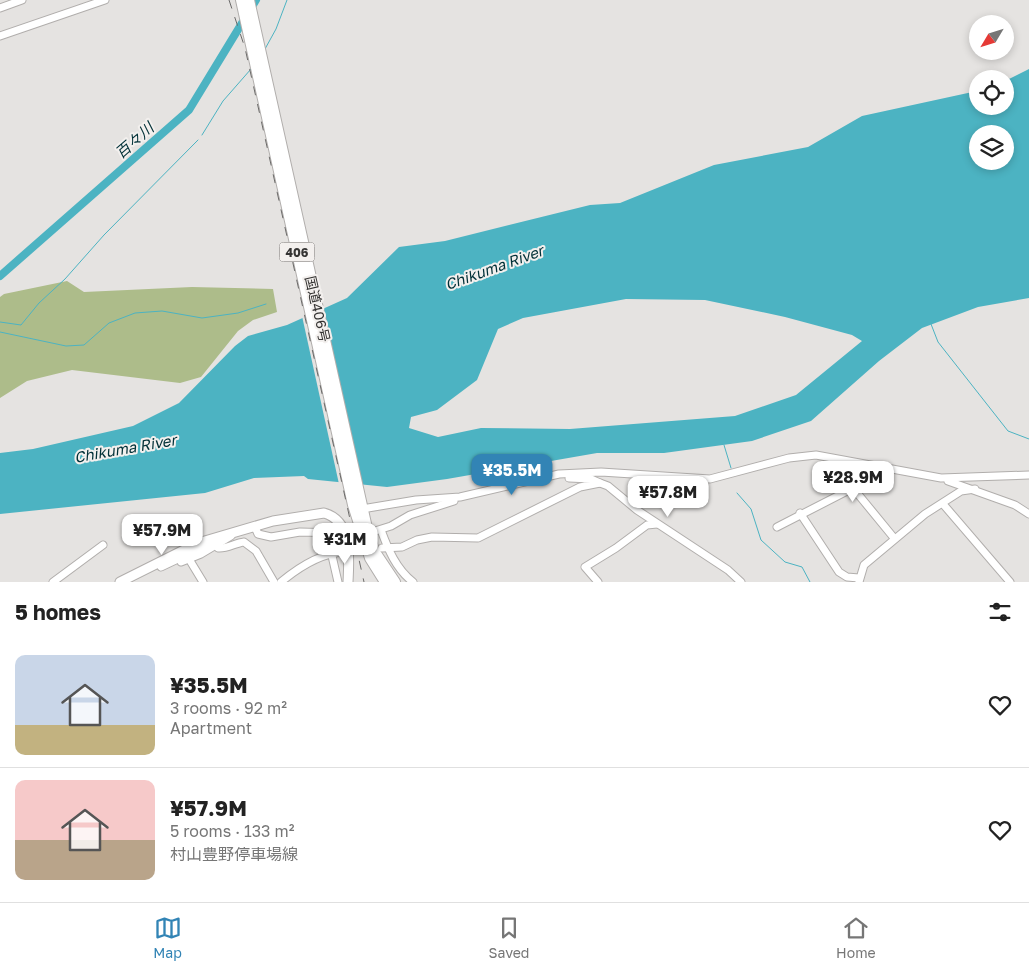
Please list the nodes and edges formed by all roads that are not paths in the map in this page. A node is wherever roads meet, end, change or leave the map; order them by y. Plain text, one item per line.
1 (22, 0) edge
2 (91, 0) edge
3 (105, 0) edge
4 (241, 0) edge
5 (249, 0) edge
6 (5, 4) edge
7 (83, 8) junction
8 (0, 36) edge
9 (559, 474) junction
10 (1029, 475) edge
11 (941, 478) junction
12 (600, 483) junction
13 (975, 489) junction
14 (460, 497) junction
15 (943, 504) junction
16 (359, 506) junction
17 (800, 513) junction
18 (1029, 514) edge
19 (657, 524) junction
20 (255, 527) junction
21 (777, 527) dead end
22 (238, 529) junction
23 (339, 533) dead end
24 (327, 534) junction
25 (894, 538) junction
26 (103, 545) dead end
27 (216, 545) junction
28 (385, 548) junction
29 (344, 552) tunnel mouth
30 (331, 553) junction
31 (189, 559) junction
32 (161, 567) junction
33 (139, 571) junction
34 (859, 580) edge
35 (53, 582) edge
36 (120, 582) edge
37 (203, 582) edge
38 (274, 582) edge
39 (281, 582) edge
40 (338, 582) edge
41 (348, 582) edge
42 (385, 582) edge
43 (395, 582) edge
44 (413, 582) edge
45 (598, 582) edge
46 (741, 582) edge
47 (1010, 582) edge

1 - 6 street
2 - 7 street
3 - 7 street
4 - 16 highway, 国道406号 / 406
5 - 16 highway, 国道406号 / 406
7 - 8 street
9 - 11 street
9 - 12 street
9 - 14 street
10 - 11 street
11 - 13 street
12 - 19 street
12 - 28 street
13 - 15 street
13 - 18 street
14 - 16 street
14 - 28 street
15 - 25 street
15 - 47 street
16 - 42 highway, 国道406号 / 406
16 - 43 highway, 国道406号 / 406
17 - 21 street
17 - 25 street
17 - 34 street
19 - 45 street
19 - 46 street
20 - 22 main road
20 - 24 street
20 - 41 main road
22 - 27 street
22 - 33 main road
23 - 24 street
24 - 30 street
25 - 34 street
26 - 35 street
27 - 31 street
27 - 32 street
27 - 38 street
28 - 44 street
29 - 30 street
30 - 39 street
30 - 40 street
31 - 32 street
31 - 37 street
32 - 33 street
33 - 36 main road

